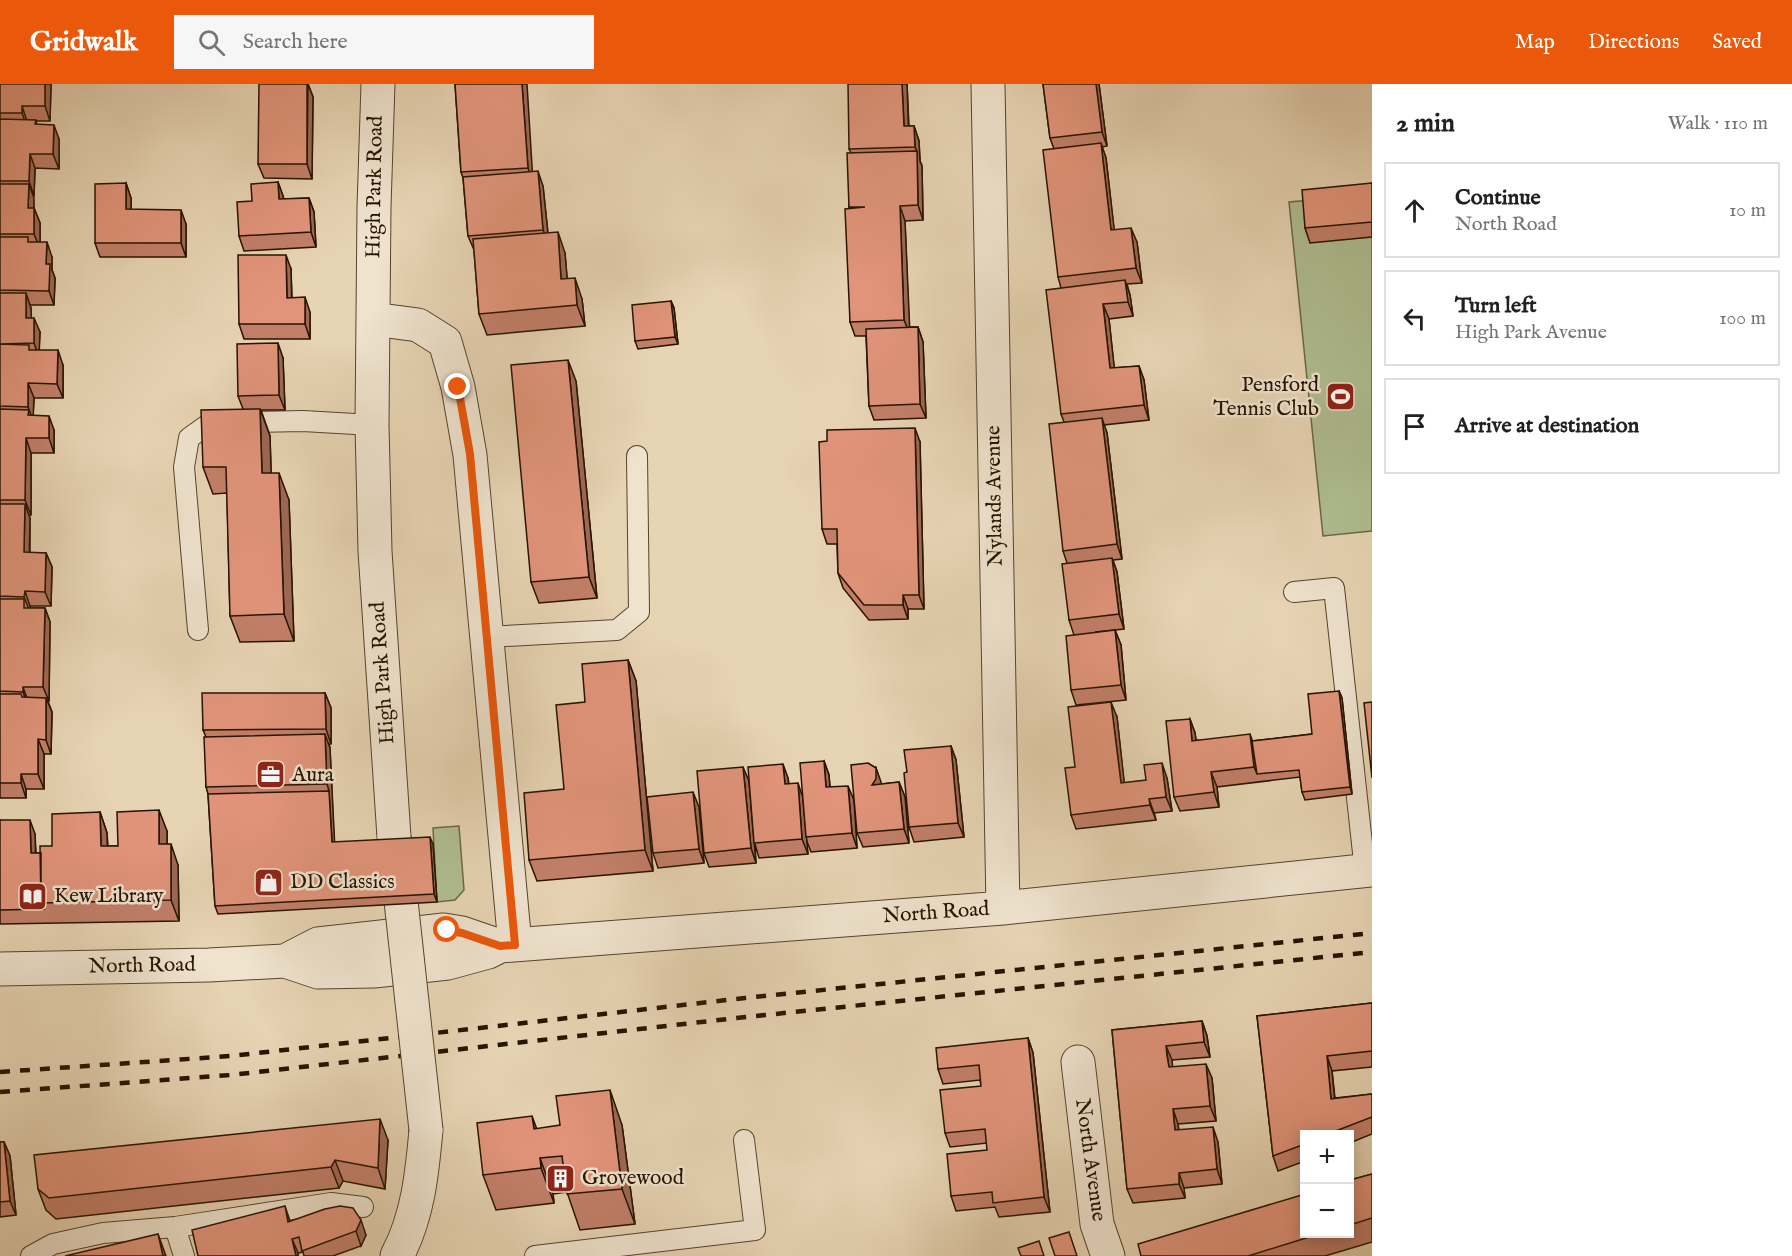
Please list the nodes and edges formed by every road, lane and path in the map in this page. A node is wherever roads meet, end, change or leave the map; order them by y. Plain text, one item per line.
1 (378, 84) edge
2 (988, 84) edge
3 (374, 319) junction
4 (372, 425) junction
5 (637, 456) dead end
6 (1294, 592) dead end
7 (198, 630) dead end
8 (487, 637) junction
9 (1369, 870) edge
10 (1003, 908) junction
11 (507, 945) junction
12 (0, 969) edge
13 (1078, 1062) dead end
14 (744, 1140) dead end
15 (363, 1207) dead end
16 (175, 1227) junction
17 (31, 1256) edge
18 (184, 1256) edge
19 (397, 1256) edge
20 (535, 1256) edge
21 (1108, 1256) edge

1 - 3 street, High Park Road
2 - 10 street, Nylands Avenue
3 - 4 street, High Park Road
3 - 8 street
4 - 7 lane
4 - 19 street, High Park Road, bridge
5 - 8 lane
6 - 9 lane
8 - 11 street
9 - 10 street, North Road
10 - 11 street, North Road
11 - 12 street, North Road
13 - 21 street, North Avenue
14 - 20 lane
15 - 16 lane
16 - 17 lane
16 - 18 lane

